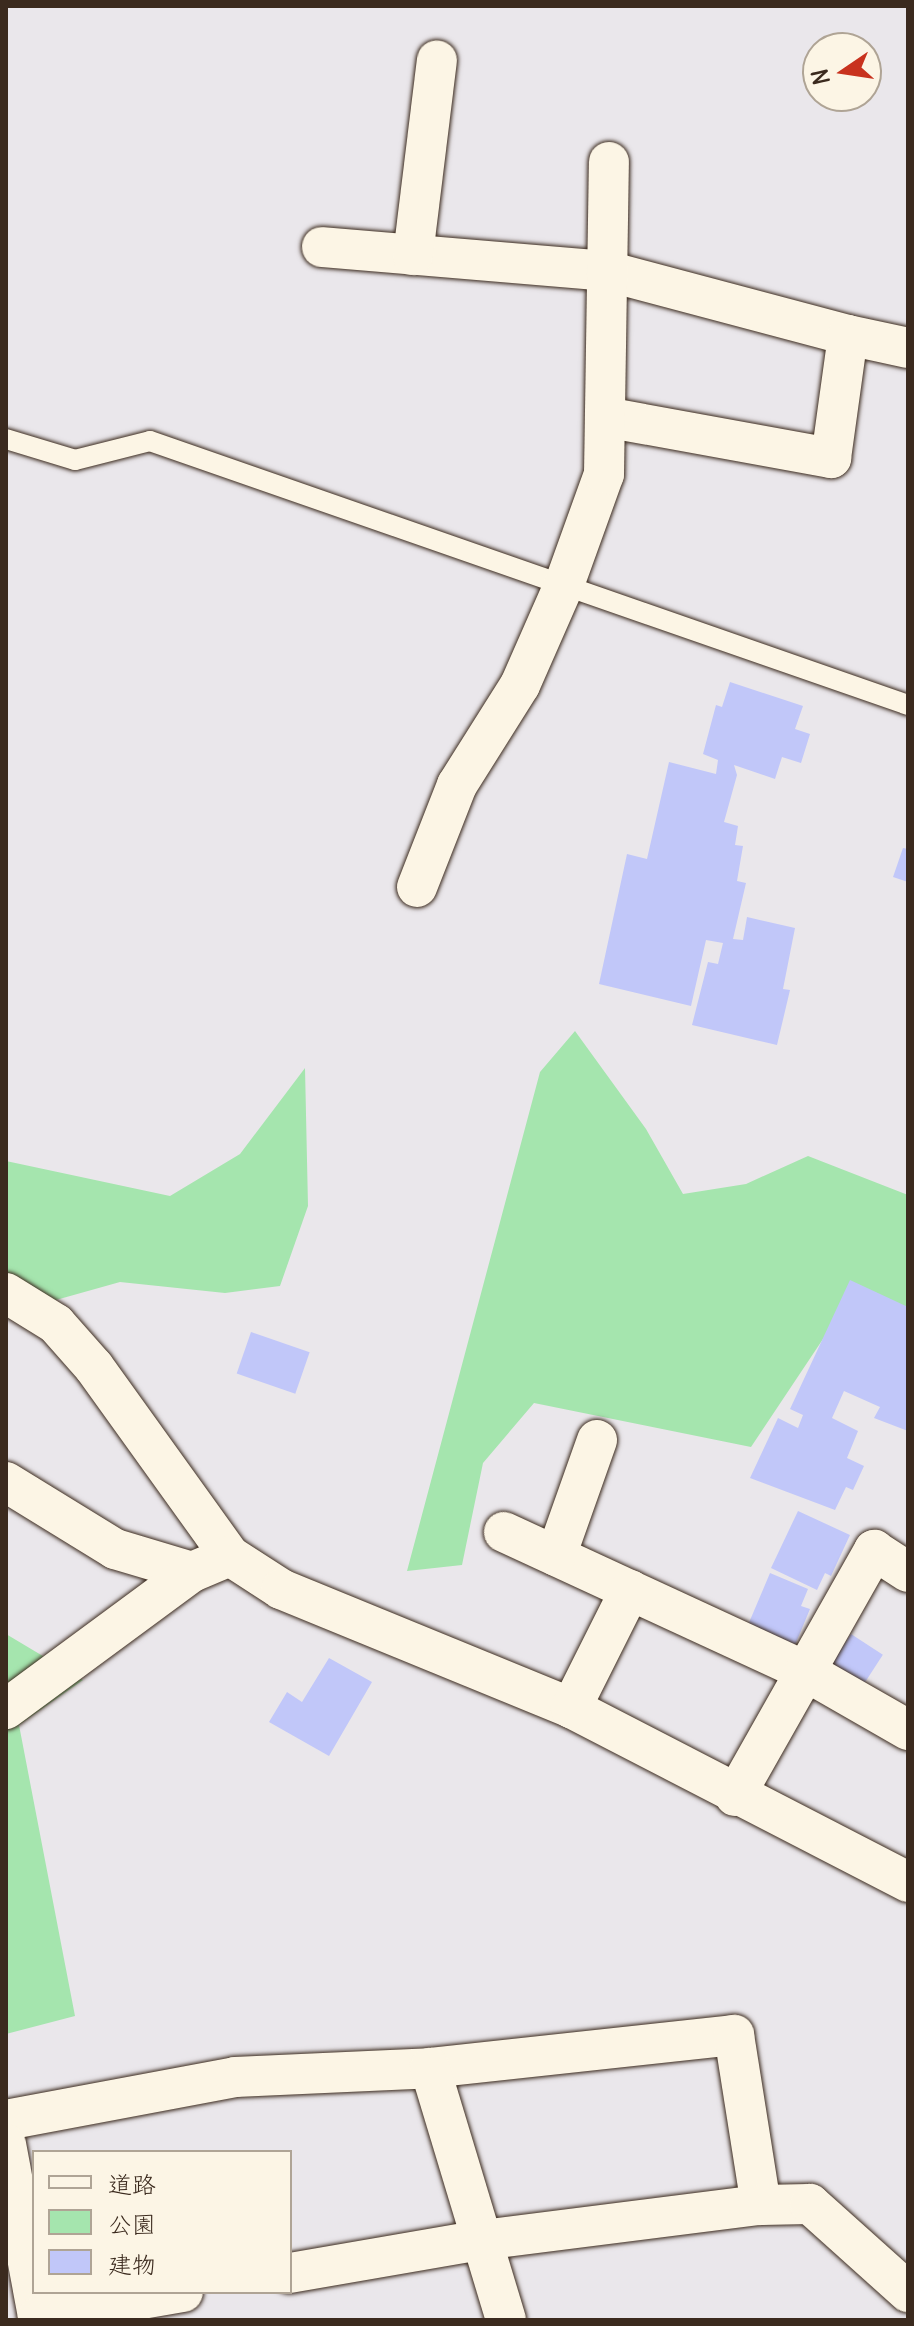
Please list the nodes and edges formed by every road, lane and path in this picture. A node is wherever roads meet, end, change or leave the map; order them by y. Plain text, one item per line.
1 (437, 60) dead end
2 (609, 162) dead end
3 (322, 247) dead end
4 (413, 255) junction
5 (607, 271) junction
6 (848, 335) junction
7 (908, 348) edge
8 (605, 417) junction
9 (6, 439) edge
10 (564, 585) junction
11 (908, 705) edge
12 (417, 887) dead end
13 (6, 1293) edge
14 (597, 1440) dead end
15 (6, 1482) edge
16 (504, 1532) dead end
17 (230, 1556) junction
18 (556, 1556) junction
19 (192, 1572) junction
20 (908, 1572) edge
21 (630, 1590) junction
22 (805, 1671) junction
23 (571, 1708) junction
24 (6, 1709) edge
25 (908, 1730) edge
26 (735, 1796) junction
27 (908, 1882) edge
28 (430, 2068) junction
29 (6, 2120) edge
30 (6, 2144) edge
31 (761, 2205) junction
32 (482, 2240) junction
33 (292, 2273) edge
34 (32, 2285) edge
35 (908, 2292) edge
36 (34, 2294) edge
37 (171, 2294) edge
38 (908, 2304) edge
39 (506, 2320) edge
40 (902, 2320) edge

1 - 4 street
2 - 5 street
3 - 4 street
4 - 5 street
5 - 6 street
5 - 8 street
6 - 7 street
6 - 8 street
8 - 10 street
9 - 10 lane
10 - 11 lane
10 - 12 street
13 - 17 street
14 - 18 street
15 - 19 street
16 - 18 street
17 - 19 street
17 - 23 street
18 - 21 street
19 - 24 street
20 - 22 street
21 - 22 street
21 - 23 street
22 - 25 street
22 - 26 street
23 - 26 street
26 - 27 street
28 - 29 street
28 - 31 street
28 - 32 street
30 - 34 street
31 - 32 street
31 - 35 street
32 - 33 street
32 - 39 street
36 - 37 street
38 - 40 street

